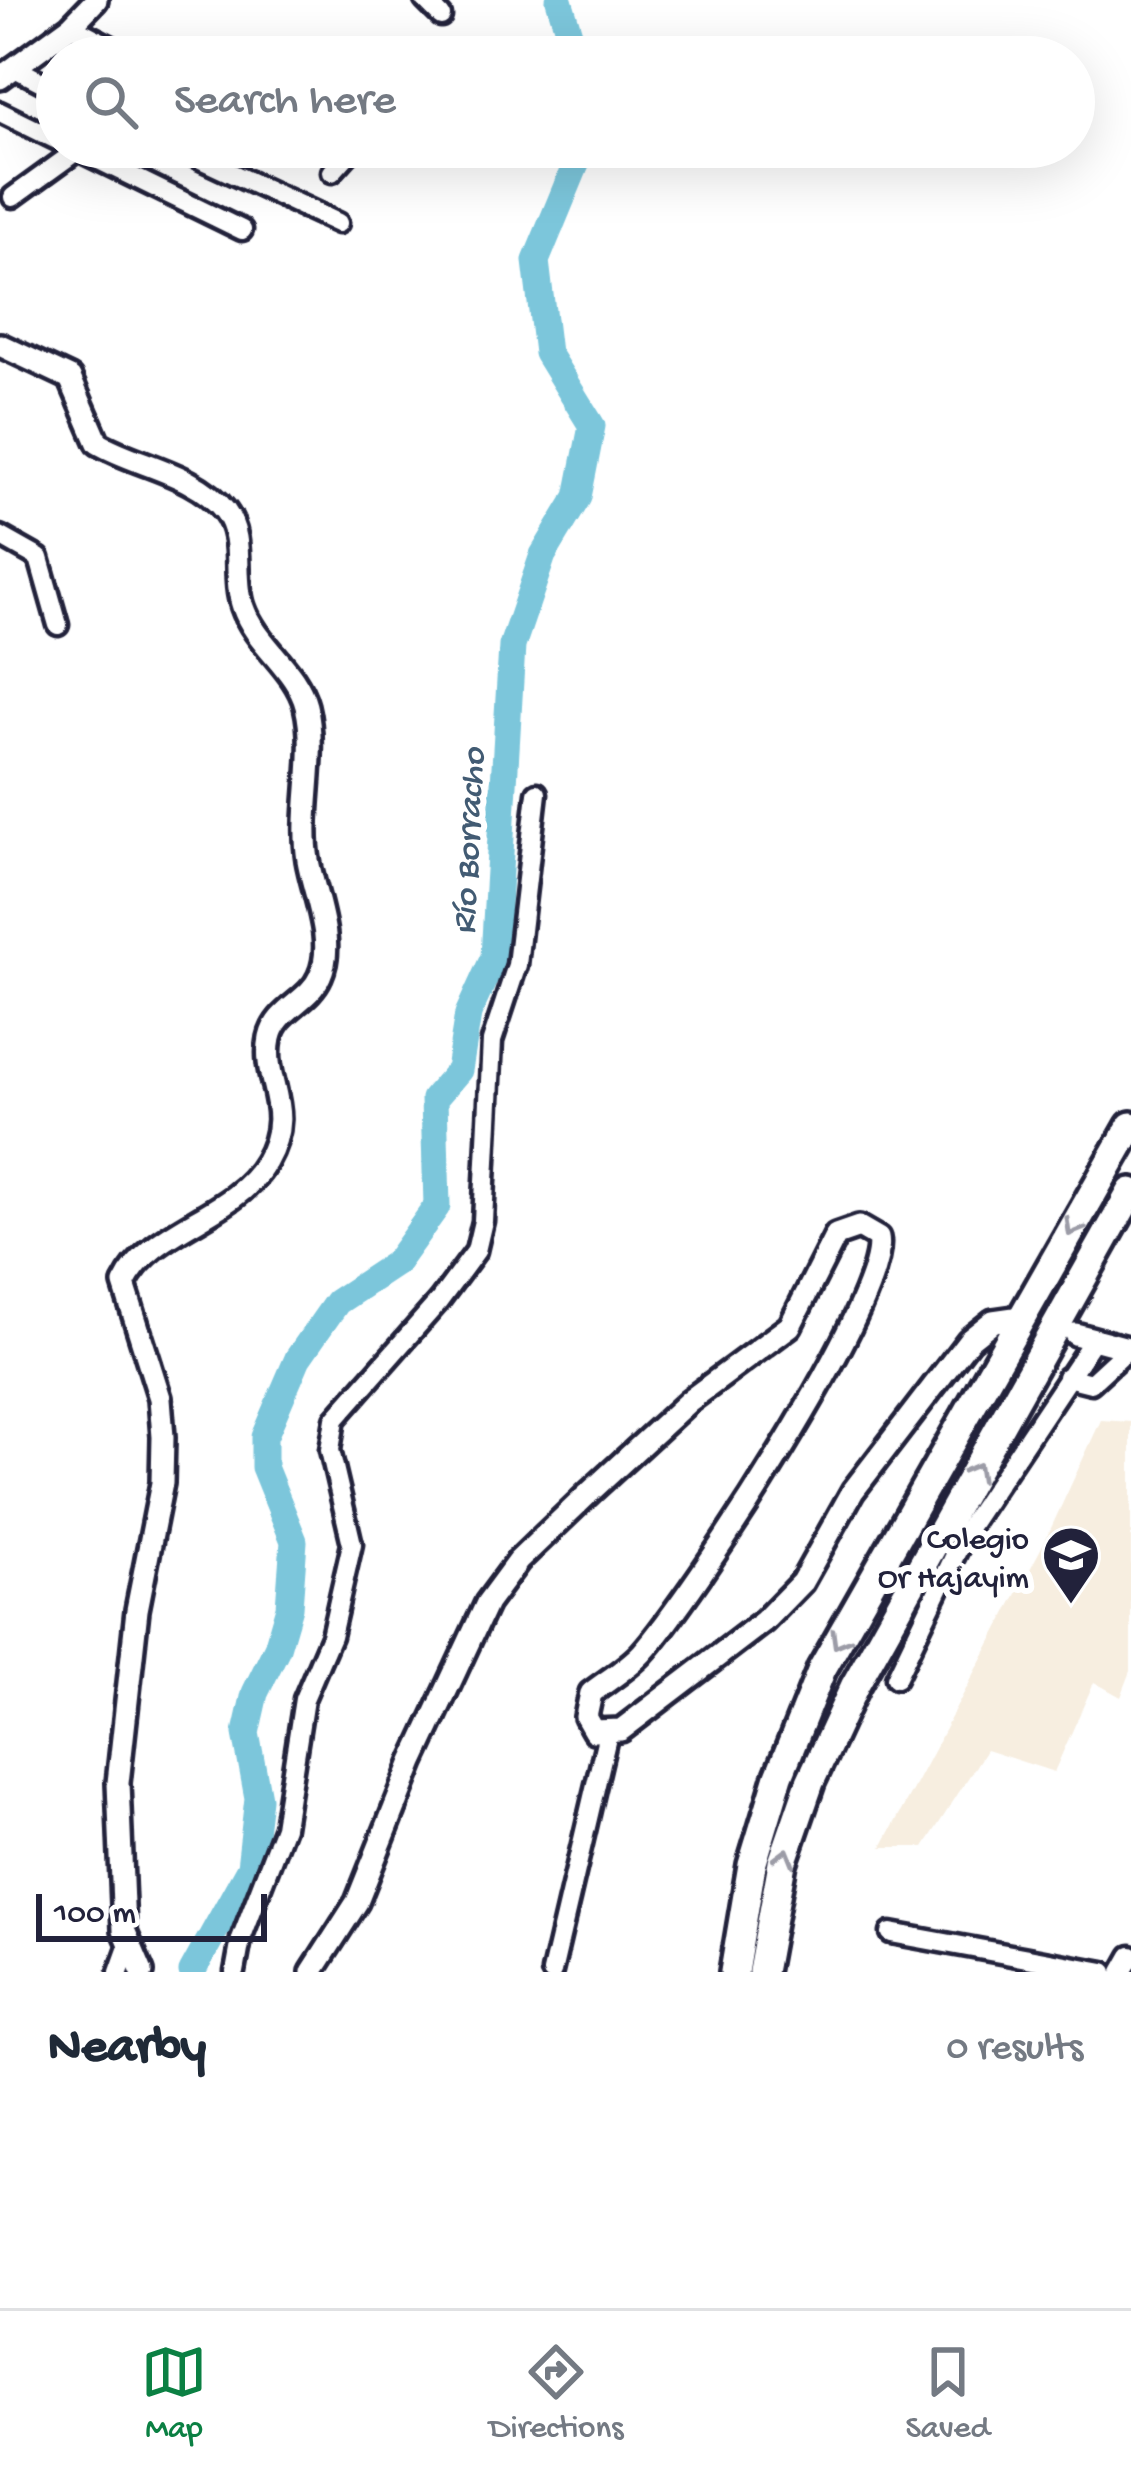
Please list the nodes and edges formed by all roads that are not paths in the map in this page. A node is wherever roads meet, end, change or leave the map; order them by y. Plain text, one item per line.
1 (96, 0) edge
2 (425, 0) edge
3 (441, 16) dead end
4 (71, 26) junction
5 (57, 36) edge
6 (90, 36) edge
7 (36, 51) edge
8 (6, 73) edge
9 (36, 83) edge
10 (0, 112) edge
11 (36, 130) edge
12 (51, 168) edge
13 (117, 168) edge
14 (220, 168) edge
15 (336, 168) edge
16 (332, 172) dead end
17 (13, 197) dead end
18 (338, 223) dead end
19 (242, 230) dead end
20 (0, 345) edge
21 (0, 536) edge
22 (58, 625) dead end
23 (537, 793) dead end
24 (1131, 1126) edge
25 (1131, 1192) edge
26 (1014, 1318) dead end
27 (1085, 1337) joint
28 (1130, 1348) edge
29 (1067, 1378) junction
30 (896, 1678) dead end
31 (608, 1733) junction
32 (891, 1933) dead end
33 (128, 1946) junction
34 (1131, 1956) edge
35 (119, 1972) edge
36 (142, 1972) edge
37 (236, 1972) edge
38 (312, 1972) edge
39 (552, 1972) edge
40 (734, 1972) edge
41 (762, 1972) edge
42 (1104, 1972) edge
43 (1122, 1972) edge

1 - 4 main road
2 - 3 street
4 - 5 main road
4 - 6 street
7 - 8 main road
8 - 9 street
10 - 11 street
12 - 17 street
13 - 19 street
14 - 18 street
15 - 16 street
20 - 33 main road
21 - 22 street
23 - 37 street
24 -> 40 highway
41 -> 25 highway
26 - 31 main road
27 - 28 main road
27 - 29 street
28 - 29 street
29 - 30 street
31 - 38 main road
31 - 39 street
32 - 42 street
33 - 35 street
33 - 36 main road
34 - 43 street

